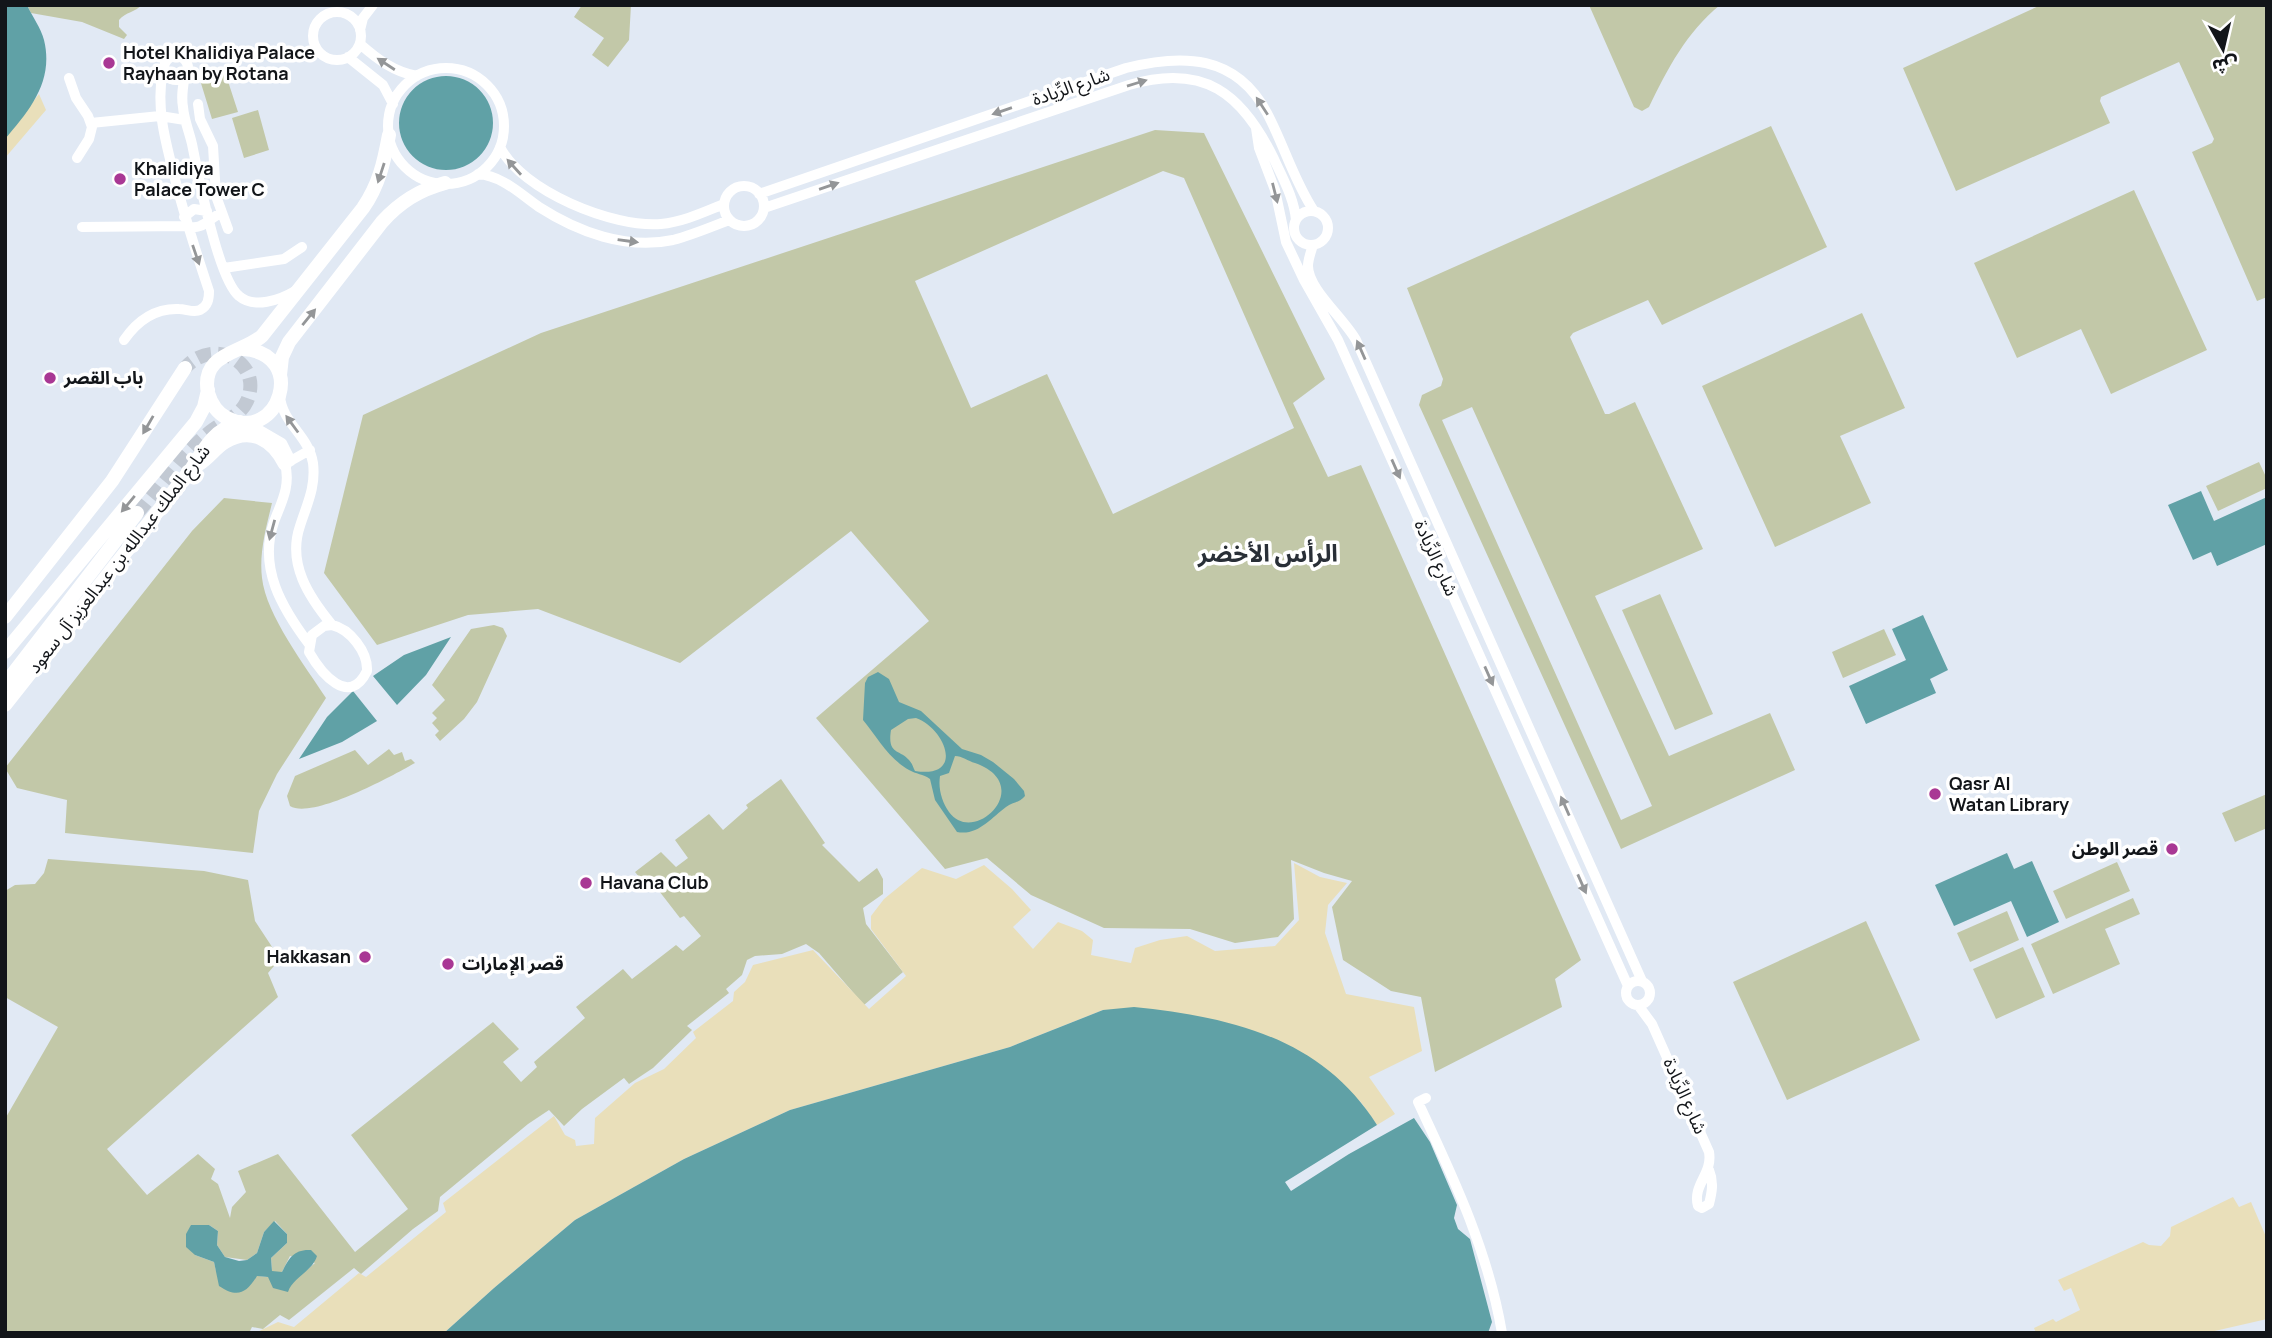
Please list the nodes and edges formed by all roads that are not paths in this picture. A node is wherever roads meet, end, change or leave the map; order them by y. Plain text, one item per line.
1 (353, 5) edge
2 (373, 5) edge
3 (341, 13) junction
4 (360, 30) junction
5 (360, 44) junction
6 (348, 57) junction
7 (163, 69) junction
8 (185, 75) junction
9 (417, 76) junction
10 (69, 78) dead end
11 (198, 104) dead end
12 (393, 104) junction
13 (160, 116) junction
14 (92, 123) junction
15 (202, 124) junction
16 (186, 125) junction
17 (1256, 128) junction
18 (389, 135) junction
19 (500, 147) junction
20 (77, 158) dead end
21 (478, 174) junction
22 (445, 183) junction
23 (760, 194) junction
24 (724, 204) junction
25 (764, 208) junction
26 (591, 210) junction
27 (1314, 211) junction
28 (221, 213) junction
29 (207, 215) junction
30 (729, 220) junction
31 (1296, 220) junction
32 (186, 222) junction
33 (82, 227) dead end
34 (228, 229) dead end
35 (596, 234) junction
36 (1313, 245) junction
37 (302, 247) dead end
38 (224, 268) junction
39 (298, 289) junction
40 (124, 340) dead end
41 (243, 349) junction
42 (185, 368) tunnel mouth
43 (281, 377) junction
44 (208, 390) junction
45 (280, 396) junction
46 (243, 422) junction
47 (310, 450) junction
48 (288, 463) junction
49 (192, 468) junction
50 (138, 513) tunnel mouth
51 (5, 617) edge
52 (332, 625) junction
53 (309, 644) junction
54 (5, 652) edge
55 (5, 684) edge
56 (5, 705) edge
57 (1642, 981) junction
58 (1628, 986) junction
59 (1648, 1000) junction
60 (1638, 1005) junction
61 (1652, 1024) junction
62 (1426, 1098) dead end
63 (1709, 1170) dead end
64 (1502, 1333) edge

1 - 3 street
2 - 4 street
3 - 4 street
3 - 6 street
4 - 5 street
5 - 6 street
9 -> 5 street
6 - 12 street
7 - 8 street
7 - 8 street
7 - 13 street
8 - 16 street
9 - 12 street
9 - 19 street
10 - 14 street
11 - 15 street
12 - 18 street
13 - 14 street
13 - 16 street
13 - 32 street
14 - 20 street
15 - 16 street
15 - 28 street
16 - 29 street
25 -> 17 street, شارع الرِّيادة
17 - 31 street, شارع الرِّيادة
17 -> 58 street, شارع الرِّيادة
18 - 22 street
18 -> 39 street
19 - 21 street
26 -> 19 street
21 - 22 street
21 - 35 street
43 -> 22 street
23 - 24 street
23 - 25 street
27 -> 23 street, شارع الرِّيادة
24 - 26 street
24 - 30 street
25 - 30 street
26 - 35 street
27 - 31 street
27 - 36 street
28 - 29 street
28 - 34 street
29 - 32 street
29 - 32 street
29 - 38 street
35 -> 30 street
31 - 36 street
32 - 33 street
32 -> 40 street
57 -> 36 street, شارع الرِّيادة
37 - 38 street
38 - 39 street
39 - 41 street
41 - 43 street
41 - 44 street
42 -> 51 street
43 - 45 street
44 - 46 street
44 -> 54 street, شارع الملك عبدالله بن عبدالعزيز آل سعود
45 - 46 street
47 -> 45 street
46 - 48 street
46 - 49 street, شارع الملك عبدالله بن عبدالعزيز آل سعود
47 - 48 street
47 - 52 street
48 - 49 street
48 -> 53 street
49 - 56 street, شارع الملك عبدالله بن عبدالعزيز آل سعود
50 - 55 street
52 - 53 street
52 - 53 street
57 - 58 street
57 - 59 street
58 - 60 street
59 - 60 street
59 - 61 street, شارع الرِّيادة
60 - 61 street, شارع الرِّيادة
61 - 63 street, شارع الرِّيادة
62 - 64 street

